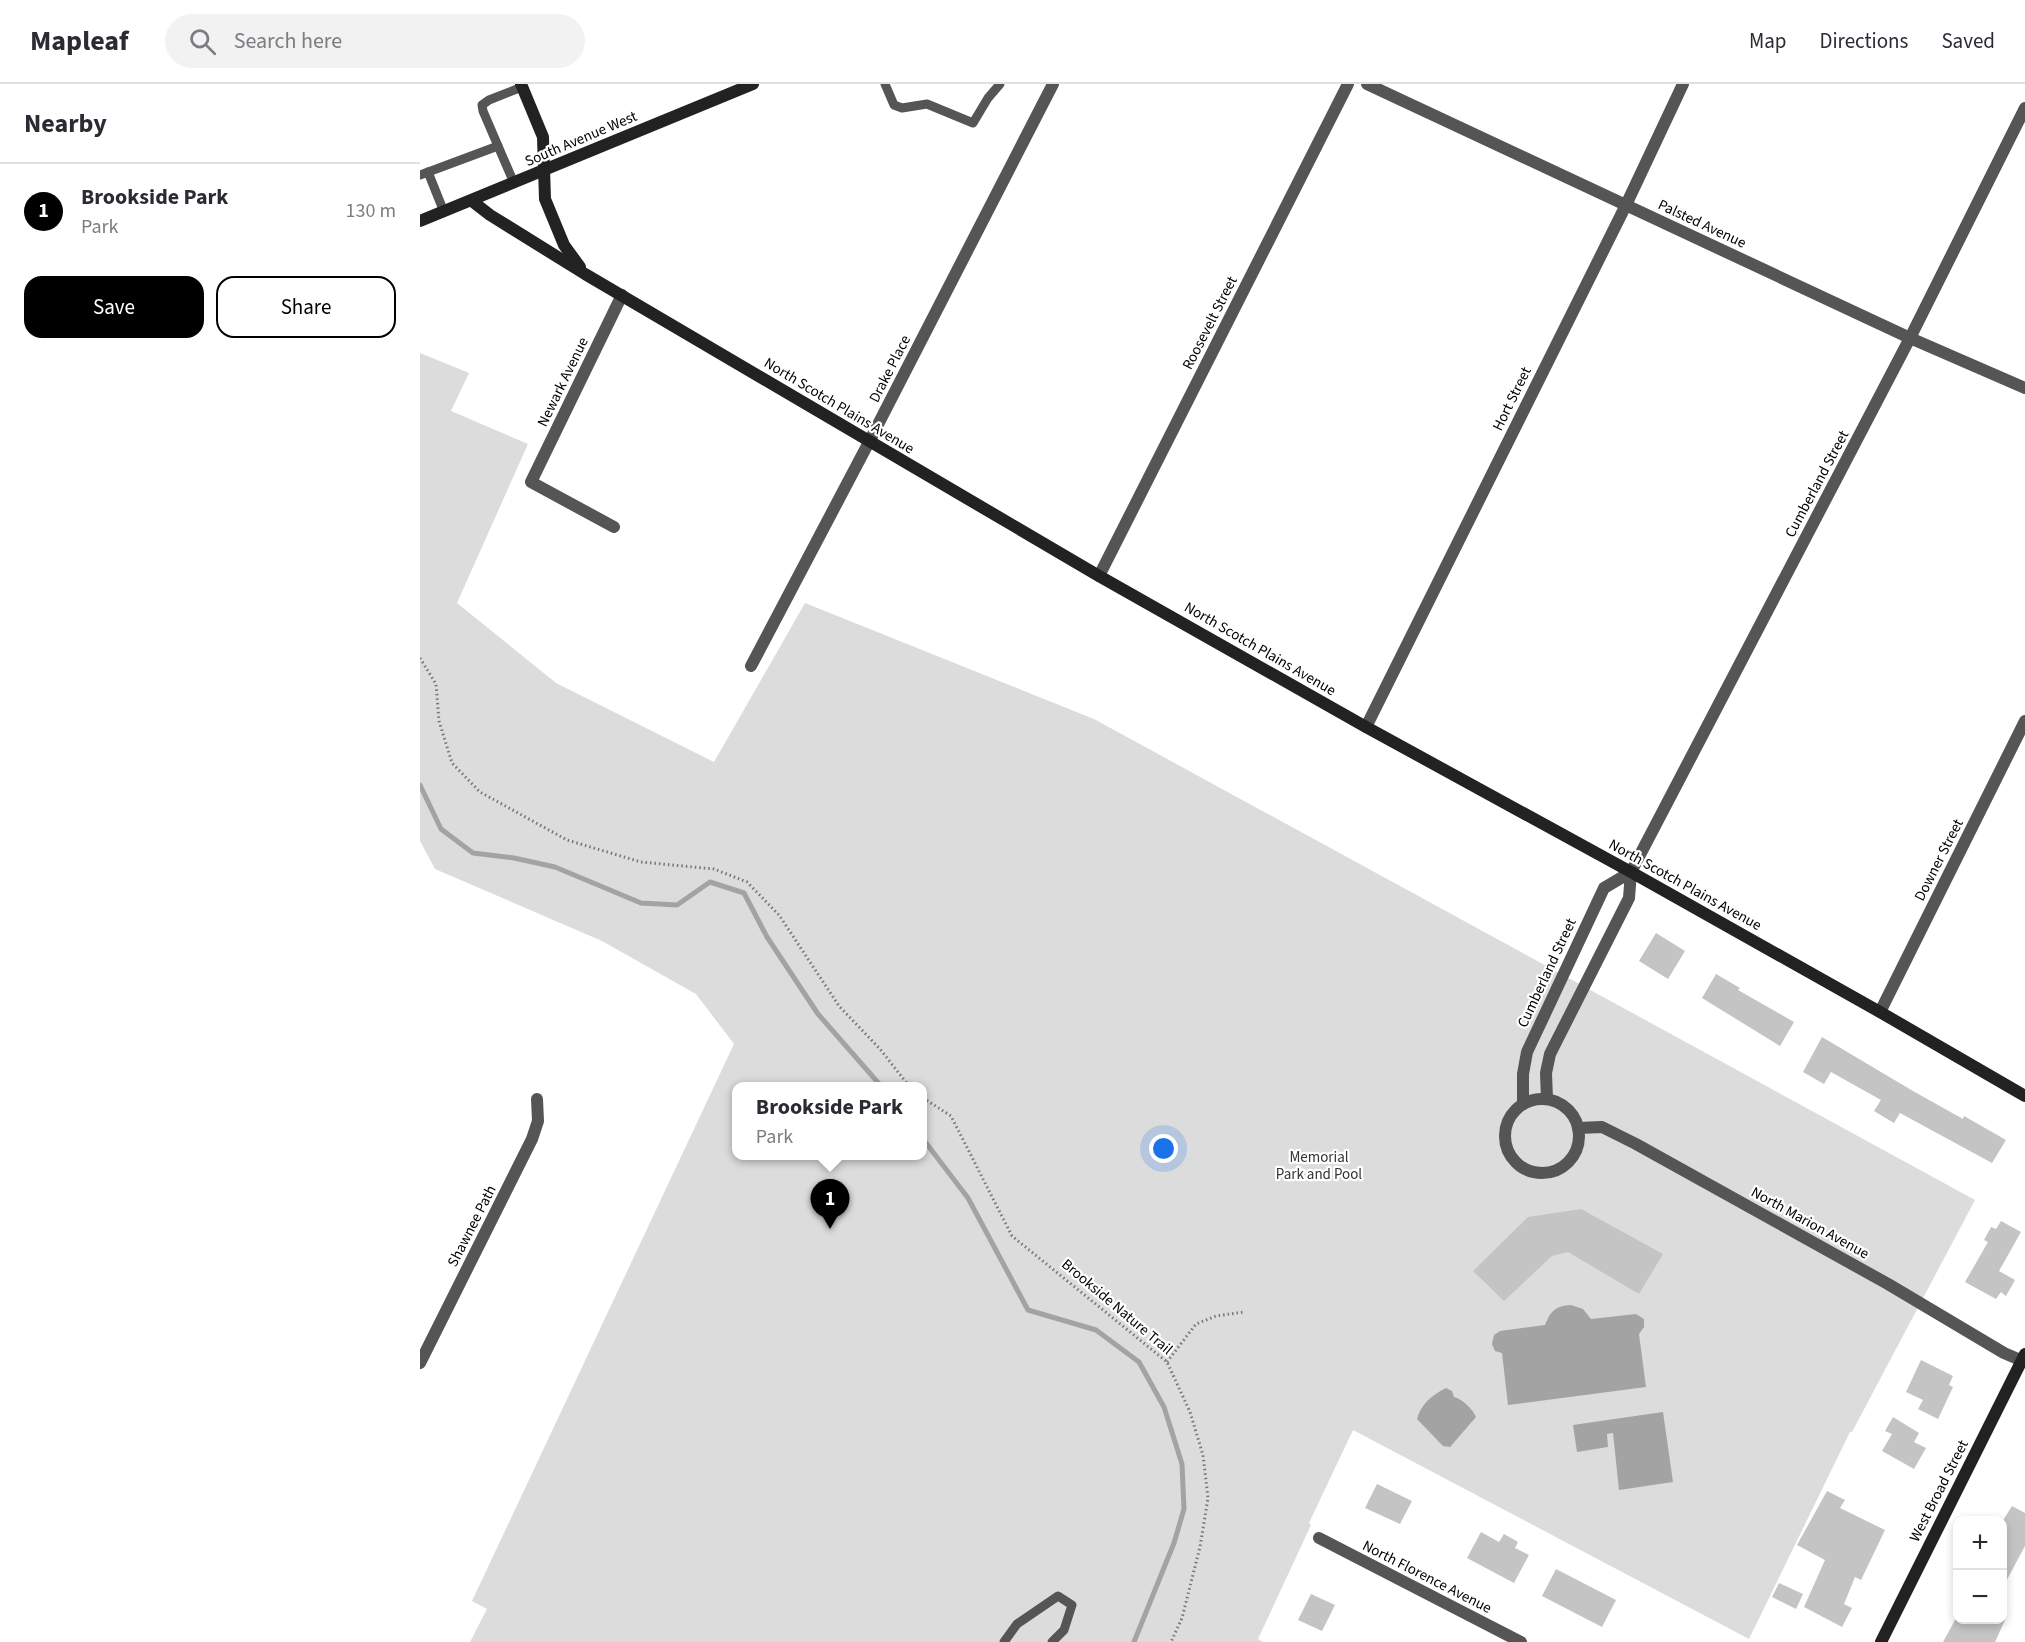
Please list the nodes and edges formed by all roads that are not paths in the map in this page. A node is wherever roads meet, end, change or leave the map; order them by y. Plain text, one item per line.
1 (751, 84) edge
2 (885, 84) edge
3 (1000, 84) edge
4 (1053, 84) edge
5 (1348, 84) edge
6 (1367, 84) edge
7 (1683, 84) edge
8 (522, 86) edge
9 (2025, 108) edge
10 (498, 146) junction
11 (545, 171) junction
12 (424, 174) edge
13 (514, 183) junction
14 (472, 201) junction
15 (1626, 205) junction
16 (444, 212) junction
17 (420, 220) edge
18 (585, 273) junction
19 (622, 295) junction
20 (1910, 338) junction
21 (2025, 388) edge
22 (869, 442) junction
23 (614, 527) dead end
24 (1099, 576) junction
25 (751, 666) dead end
26 (2025, 721) edge
27 (1366, 727) junction
28 (1631, 872) junction
29 (1880, 1012) junction
30 (2025, 1096) edge
31 (537, 1100) dead end
32 (1547, 1100) junction
33 (1523, 1104) junction
34 (1578, 1128) junction
35 (2024, 1359) edge
36 (420, 1363) edge
37 (1319, 1538) dead end
38 (1004, 1642) edge
39 (1052, 1642) edge
40 (1521, 1642) edge
41 (1881, 1642) edge

1 - 11 street, South Avenue West
2 - 3 lane
4 - 22 street, Drake Place
5 - 24 street, Roosevelt Street
6 - 15 street, Palsted Avenue
7 - 15 street, Hort Street
8 - 10 lane
8 - 11 street, North Scotch Plains Avenue
9 - 20 street, Cumberland Street
10 - 12 lane
10 - 13 lane
11 - 13 street, South Avenue West
11 - 18 street, North Scotch Plains Avenue
12 - 16 lane
13 - 14 street, South Avenue West
14 - 16 street, South Avenue West
14 - 18 street
15 - 20 street, Palsted Avenue
15 - 27 street, Hort Street
16 - 17 street, South Avenue West
18 - 19 street, North Scotch Plains Avenue
19 - 22 street, North Scotch Plains Avenue
19 - 23 street, Newark Avenue
20 - 21 street, Palsted Avenue
20 - 28 street, Cumberland Street
22 - 24 street, North Scotch Plains Avenue
22 - 25 street, Drake Place
24 - 27 street, North Scotch Plains Avenue
26 - 29 street, Downer Street
27 - 28 street, North Scotch Plains Avenue
28 - 29 street, North Scotch Plains Avenue
28 - 32 street, Cumberland Street
28 - 33 street, Cumberland Street
29 - 30 street, North Scotch Plains Avenue
31 - 36 street, Shawnee Path
32 - 33 street
32 - 34 street
33 - 34 street
34 - 35 street, North Marion Avenue
35 - 41 street, West Broad Street
37 - 40 street, North Florence Avenue
38 - 39 lane

